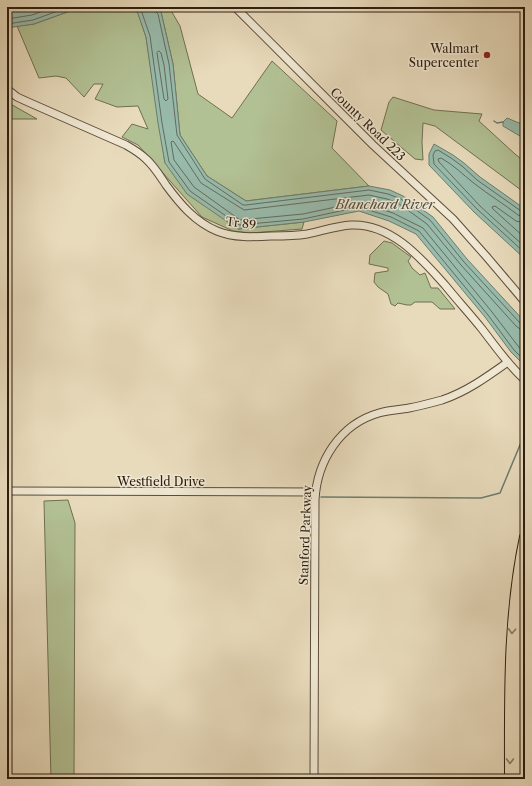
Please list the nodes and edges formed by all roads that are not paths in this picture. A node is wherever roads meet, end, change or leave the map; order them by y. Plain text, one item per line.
1 (235, 7) edge
2 (7, 88) edge
3 (525, 302) edge
4 (508, 362) junction
5 (525, 380) edge
6 (7, 491) edge
7 (315, 492) junction
8 (525, 537) edge
9 (525, 583) edge
10 (314, 779) edge
11 (510, 779) edge
12 (519, 779) edge

1 - 3 street, County Road 223
2 - 4 street, Tr 89
4 - 5 street, Tr 89
4 - 7 street, Stanford Parkway
6 - 7 street, Westfield Drive
7 - 10 street, Stanford Parkway
8 -> 11 highway
9 - 12 highway

